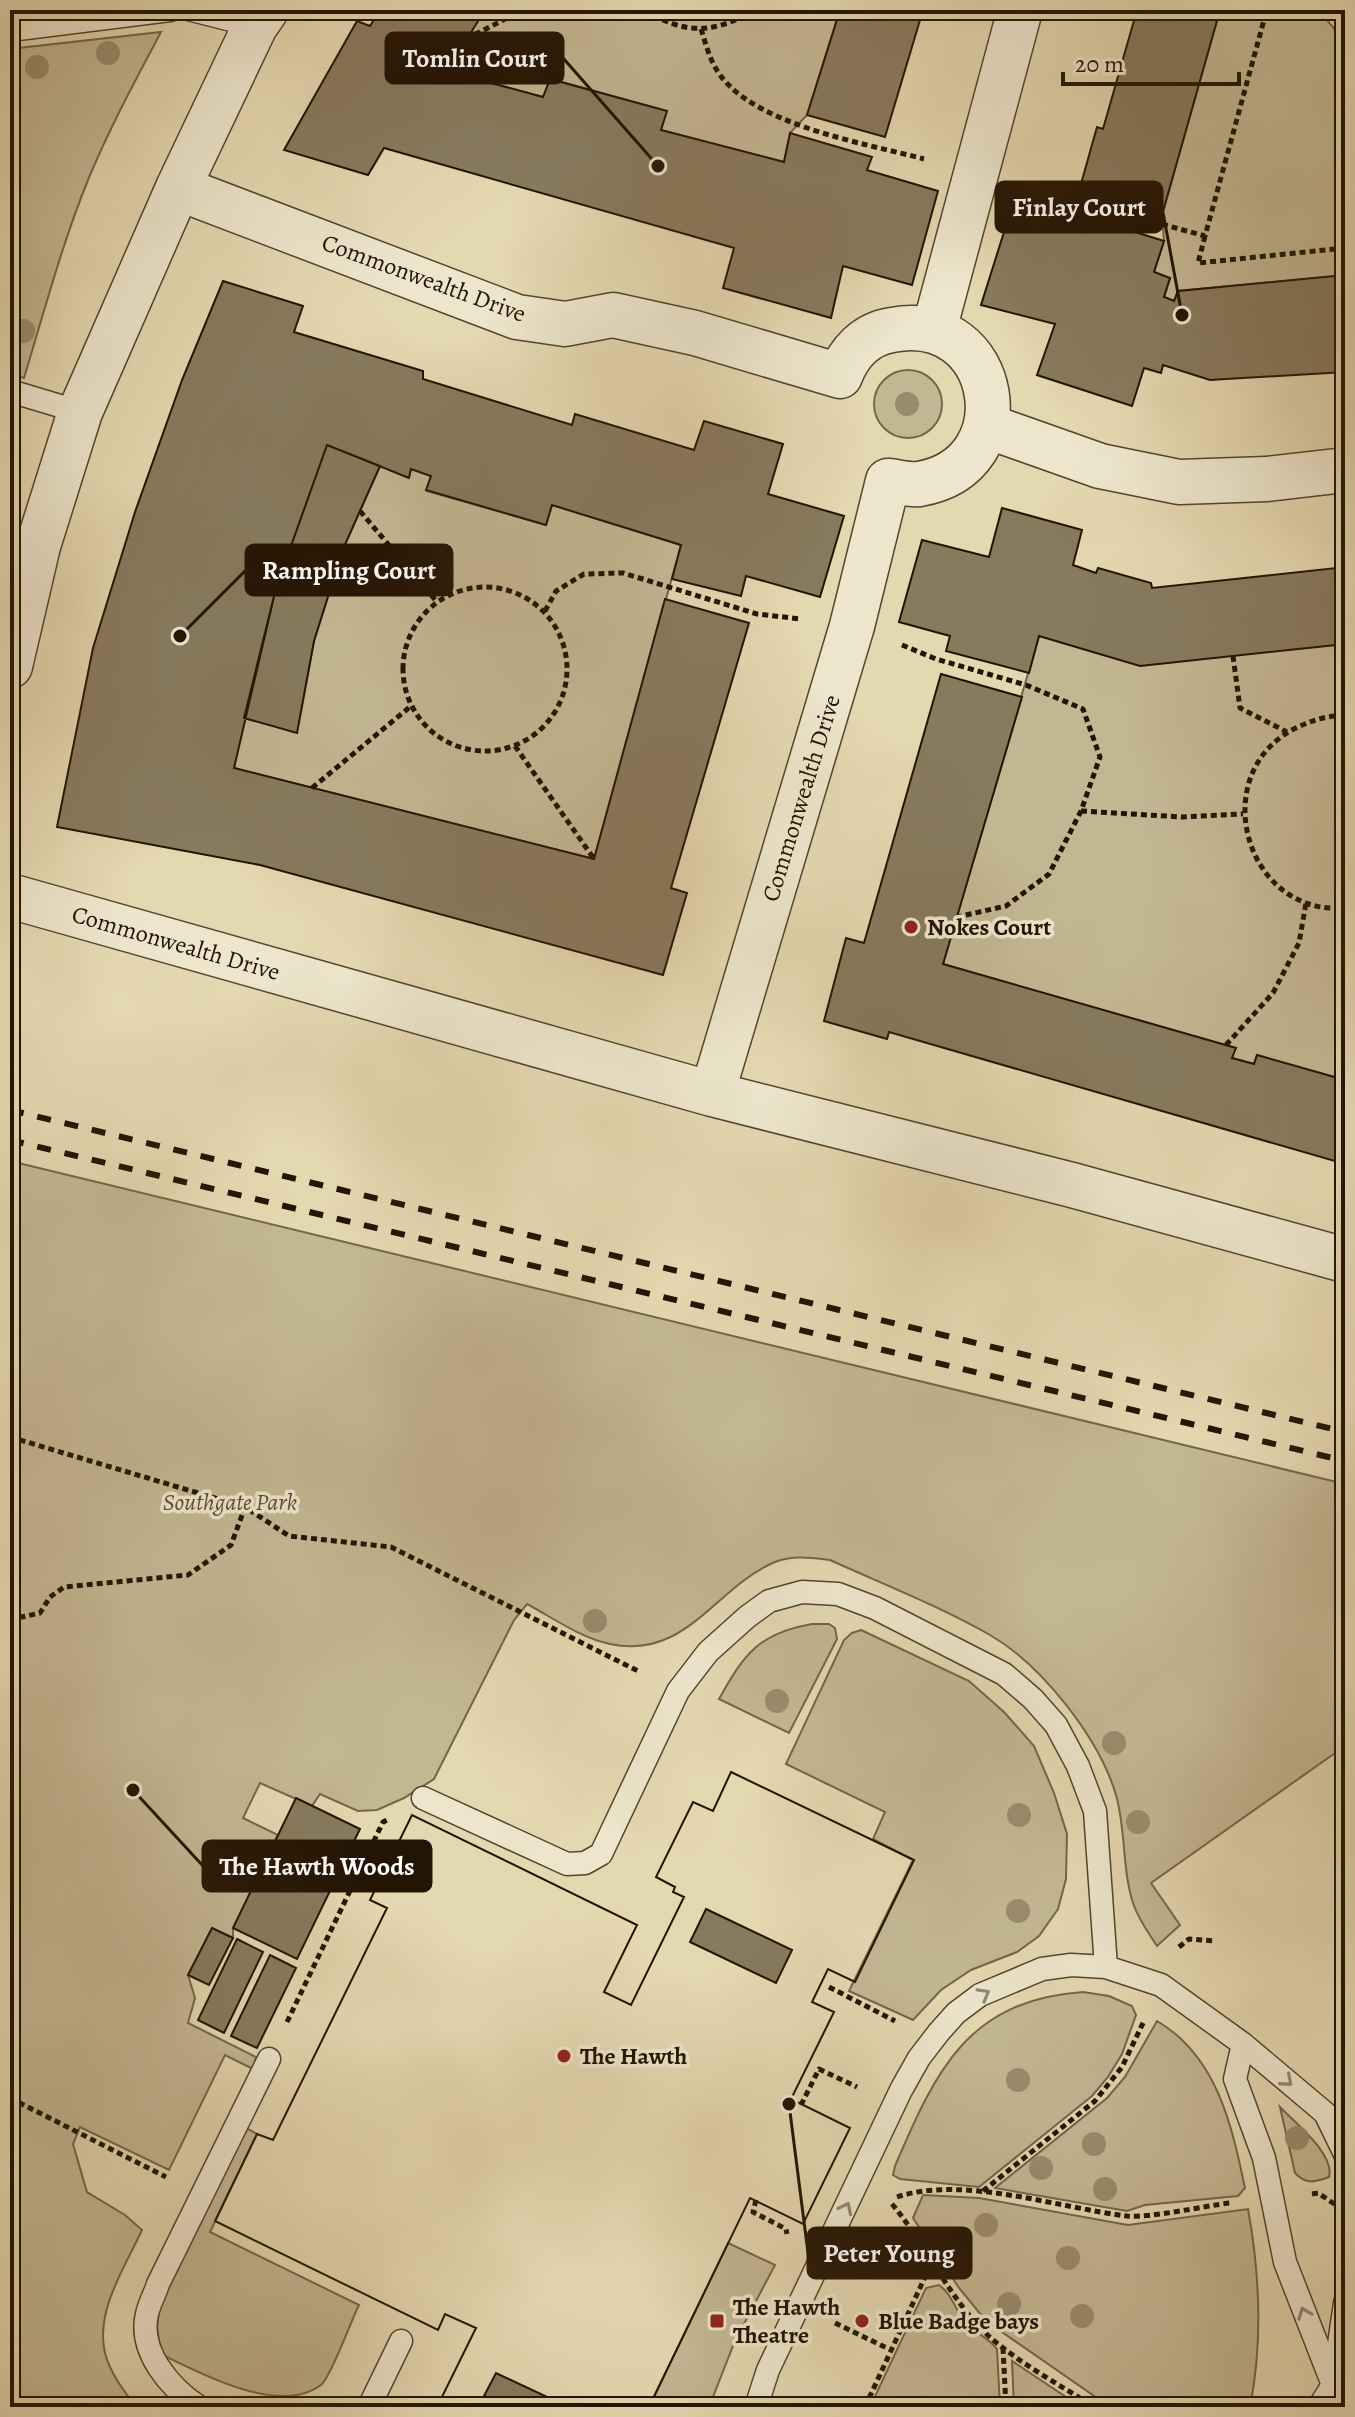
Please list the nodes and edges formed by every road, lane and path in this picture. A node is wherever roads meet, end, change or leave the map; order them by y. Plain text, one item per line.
1 (170, 10) edge
2 (192, 10) edge
3 (523, 10) edge
4 (645, 10) edge
5 (754, 10) edge
6 (1020, 10) edge
7 (1276, 10) edge
8 (260, 18) edge
9 (701, 29) junction
10 (10, 30) edge
11 (466, 39) dead end
12 (976, 173) junction
13 (178, 188) junction
14 (1205, 236) junction
15 (1345, 248) edge
16 (934, 330) junction
17 (10, 391) edge
18 (80, 412) junction
19 (987, 426) junction
20 (1345, 470) edge
21 (360, 511) dead end
22 (437, 602) junction
23 (545, 611) junction
24 (852, 626) junction
25 (1233, 656) dead end
26 (10, 666) edge
27 (411, 706) junction
28 (1345, 716) edge
29 (1287, 732) junction
30 (515, 746) junction
31 (312, 788) dead end
32 (1081, 811) junction
33 (1243, 814) junction
34 (594, 859) dead end
35 (10, 896) edge
36 (1306, 903) junction
37 (1345, 908) edge
38 (957, 917) dead end
39 (1226, 1045) dead end
40 (712, 1094) junction
41 (1345, 1260) edge
42 (10, 1437) edge
43 (245, 1507) junction
44 (10, 1613) edge
45 (678, 1691) junction
46 (423, 1798) joint
47 (1215, 1941) dead end
48 (1106, 1967) junction
49 (1161, 1985) junction
50 (829, 1987) dead end
51 (898, 2023) dead end
52 (1243, 2044) junction
53 (269, 2059) joint
54 (863, 2090) dead end
55 (10, 2098) edge
56 (801, 2105) dead end
57 (1345, 2154) edge
58 (982, 2192) junction
59 (202, 2196) junction
60 (1272, 2197) junction
61 (756, 2200) dead end
62 (1345, 2211) edge
63 (753, 2212) dead end
64 (938, 2268) junction
65 (1345, 2303) edge
66 (401, 2341) dead end
67 (1002, 2347) junction
68 (1339, 2389) edge
69 (199, 2407) edge
70 (369, 2407) edge
71 (756, 2407) edge
72 (865, 2407) edge
73 (1006, 2407) edge
74 (1094, 2407) edge
75 (1319, 2407) edge

1 - 10 lane
2 - 8 lane
3 - 11 path
4 - 9 path
5 - 9 path
6 - 12 street
7 - 14 path
8 - 13 street
9 - 12 path
12 - 14 path
12 - 16 street
13 - 16 street, Commonwealth Drive
13 - 18 street
14 - 15 path
16 - 19 street
17 - 18 lane
18 - 26 street
19 - 20 street
19 - 24 street, Commonwealth Drive
21 - 22 path
22 - 23 path
22 - 27 path
23 - 24 path
23 - 30 path
24 - 32 path
24 - 40 street, Commonwealth Drive
25 - 29 path
27 - 30 path
27 - 31 path
28 - 29 path
29 - 33 path
30 - 34 path
32 - 33 path
32 - 38 path
33 - 36 path
35 - 40 street, Commonwealth Drive
36 - 37 path
36 - 39 path
40 - 41 street, Commonwealth Drive
42 - 43 path
43 - 44 path
43 - 45 path
45 - 46 lane
45 - 48 lane
46 - 53 path
47 - 49 path
48 - 49 lane
71 -> 48 lane
49 - 52 lane
49 - 58 path
50 - 51 path
52 -> 57 lane
52 - 60 lane
53 - 59 lane
54 - 56 path
55 - 59 path
58 - 60 path
58 - 64 path
59 - 69 lane
60 - 62 path
68 -> 60 lane
61 - 63 path
64 - 67 path
64 - 72 path
65 - 68 lane
66 - 70 lane
67 - 73 path
67 - 74 path
68 - 75 lane

